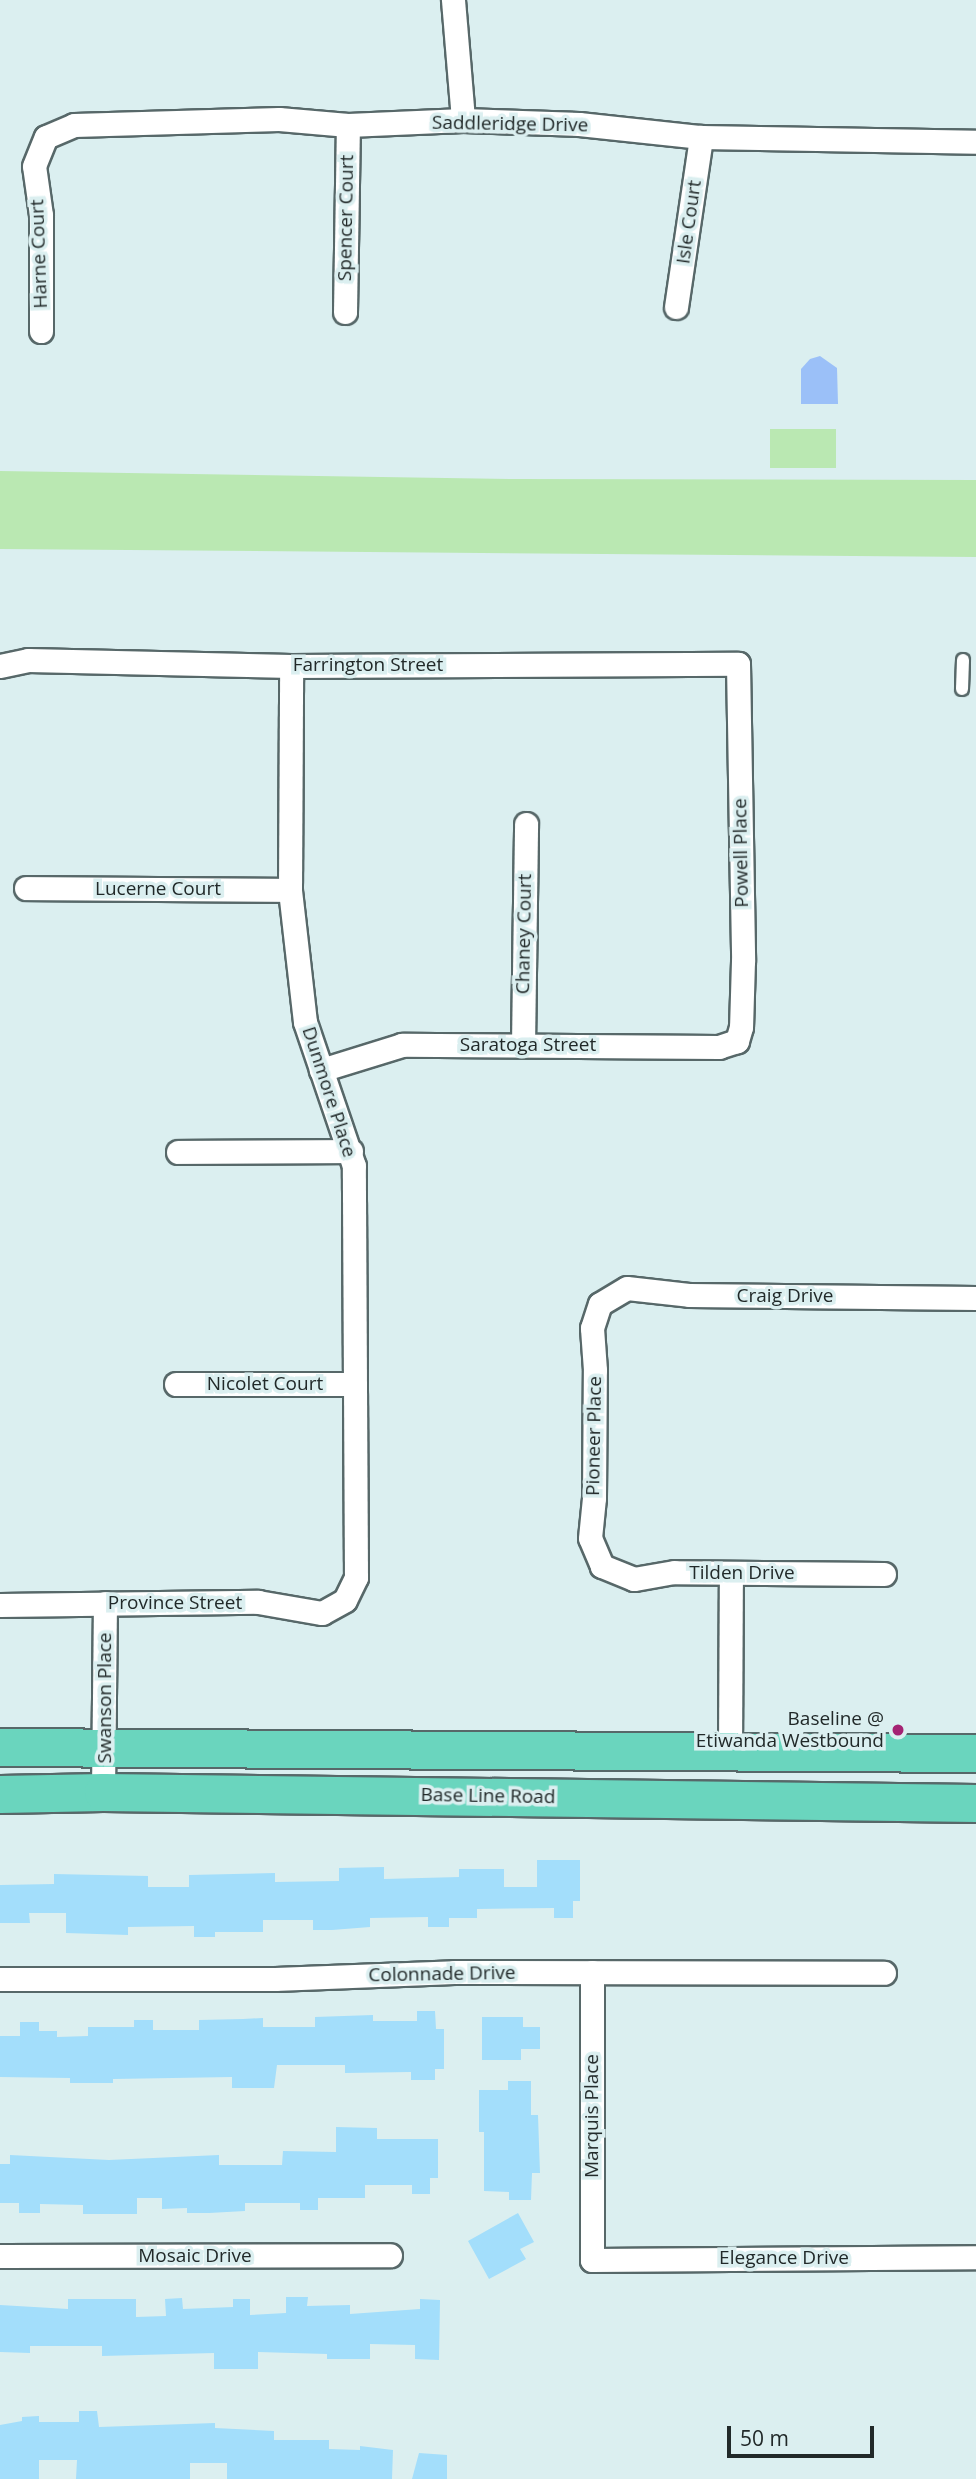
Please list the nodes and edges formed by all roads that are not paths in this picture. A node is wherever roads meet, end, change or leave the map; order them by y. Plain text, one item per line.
1 (453, 0) edge
2 (463, 120) junction
3 (348, 125) junction
4 (46, 137) joint
5 (701, 137) junction
6 (976, 142) edge
7 (676, 307) dead end
8 (345, 312) dead end
9 (41, 331) dead end
10 (963, 660) dead end
11 (738, 664) joint
12 (0, 666) edge
13 (291, 666) junction
14 (962, 689) dead end
15 (526, 824) dead end
16 (26, 888) dead end
17 (290, 890) junction
18 (737, 1041) joint
19 (523, 1045) junction
20 (321, 1070) junction
21 (351, 1151) junction
22 (178, 1152) dead end
23 (976, 1298) edge
24 (600, 1304) joint
25 (176, 1384) dead end
26 (353, 1384) junction
27 (602, 1566) joint
28 (731, 1573) junction
29 (884, 1574) dead end
30 (345, 1600) joint
31 (105, 1603) junction
32 (0, 1605) edge
33 (0, 1748) edge
34 (106, 1749) junction
35 (730, 1749) junction
36 (976, 1753) edge
37 (103, 1792) junction
38 (0, 1794) edge
39 (976, 1803) edge
40 (592, 1972) junction
41 (884, 1973) dead end
42 (0, 1979) edge
43 (390, 2255) dead end
44 (0, 2256) edge
45 (976, 2257) edge
46 (592, 2260) joint

1 - 2 street
2 - 3 street, Saddleridge Drive
2 - 5 street, Saddleridge Drive
3 - 4 street, Saddleridge Drive
3 - 8 street, Spencer Court
4 - 9 street, Harne Court
5 - 6 street, Saddleridge Drive
5 - 7 street, Isle Court
10 - 14 lane
11 - 13 street, Farrington Street
11 - 18 street, Powell Place
12 - 13 street, Farrington Street
13 - 17 street, Dunmore Place
15 - 19 street, Chaney Court
16 - 17 street, Lucerne Court
17 - 20 street, Dunmore Place
18 - 19 street, Saratoga Street
19 - 20 street, Saratoga Street
20 - 21 street, Dunmore Place
21 - 22 street
21 - 26 street, Dunmore Place
23 - 24 street, Craig Drive
24 - 27 street, Pioneer Place
25 - 26 street, Nicolet Court
26 - 30 street, Dunmore Place
27 - 28 street, Tilden Drive
28 - 29 street, Tilden Drive
28 - 35 street
30 - 31 street, Province Street
31 - 32 street, Province Street
31 - 34 street, Swanson Place
33 - 34 main road
34 - 35 main road
34 - 37 street, Swanson Place
35 - 36 main road
37 - 38 main road, Base Line Road
37 - 39 main road, Base Line Road
40 - 41 street, Colonnade Drive
40 - 42 street, Colonnade Drive
40 - 46 street, Marquis Place
43 - 44 street, Mosaic Drive
45 - 46 street, Elegance Drive

